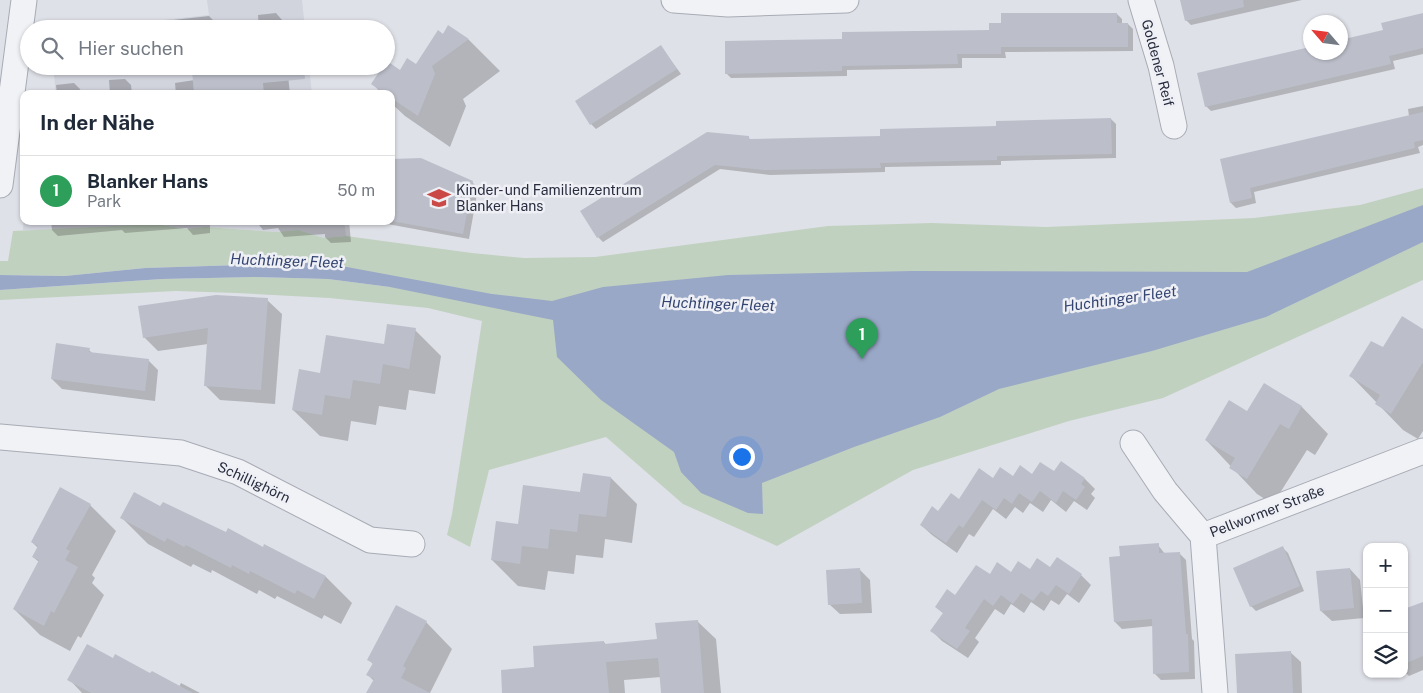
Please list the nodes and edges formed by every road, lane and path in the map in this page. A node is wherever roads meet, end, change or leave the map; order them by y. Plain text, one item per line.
1 (24, 0) edge
2 (674, 0) edge
3 (846, 0) edge
4 (1141, 0) edge
5 (21, 20) edge
6 (20, 31) edge
7 (1174, 126) dead end
8 (0, 185) edge
9 (0, 437) edge
10 (1133, 443) dead end
11 (1423, 451) edge
12 (1203, 536) junction
13 (412, 544) dead end
14 (1215, 693) edge

1 - 5 street
2 - 3 street
4 - 7 street, Goldener Reif
6 - 8 street
9 - 13 street, Schillighörn
10 - 12 street
11 - 12 street, Pellwormer Straße
12 - 14 street, Pellwormer Straße

